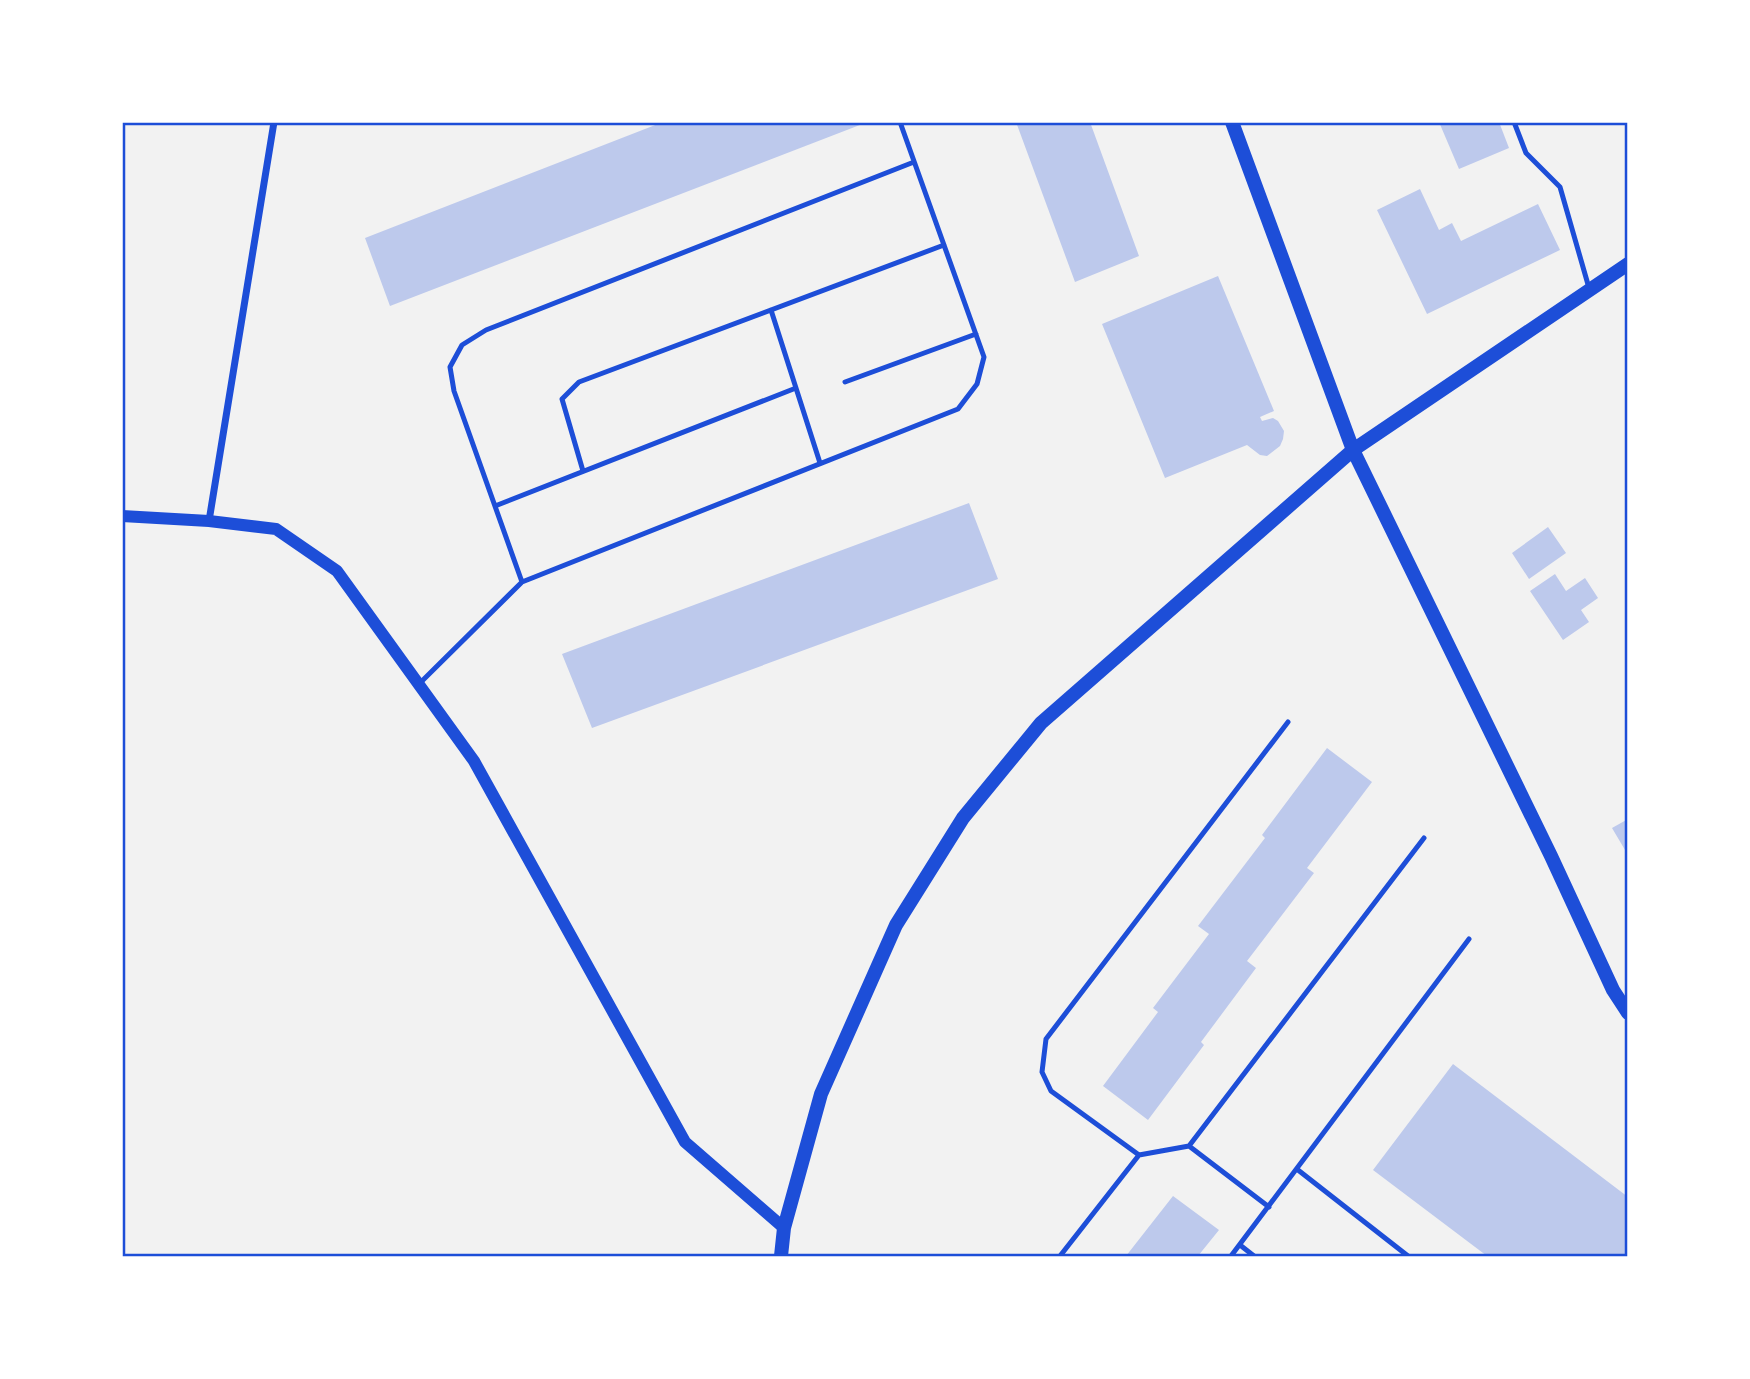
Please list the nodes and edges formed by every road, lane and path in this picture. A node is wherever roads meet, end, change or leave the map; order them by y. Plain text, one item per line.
1 (274, 122) edge
2 (900, 122) edge
3 (1232, 122) edge
4 (1514, 122) edge
5 (914, 162) junction
6 (944, 246) junction
7 (1628, 264) edge
8 (1590, 290) junction
9 (771, 310) junction
10 (976, 334) junction
11 (845, 382) dead end
12 (796, 388) junction
13 (1353, 450) junction
14 (820, 463) junction
15 (583, 471) junction
16 (495, 506) junction
17 (122, 516) edge
18 (209, 521) junction
19 (522, 582) junction
20 (419, 684) junction
21 (1288, 722) dead end
22 (1424, 838) dead end
23 (1469, 939) dead end
24 (1628, 1013) edge
25 (1189, 1146) junction
26 (1139, 1154) junction
27 (1298, 1170) junction
28 (1269, 1207) junction
29 (784, 1227) junction
30 (1240, 1245) junction
31 (781, 1256) edge
32 (1060, 1256) edge
33 (1231, 1256) edge
34 (1254, 1256) edge
35 (1408, 1256) edge

1 - 18 street
2 - 5 lane
3 - 13 main road
4 - 8 lane
5 - 6 lane
5 - 16 lane
6 - 9 lane
6 - 10 lane
7 - 8 main road
8 - 13 main road
9 - 12 lane
9 - 15 lane
10 - 11 lane
10 - 14 lane
12 - 14 lane
12 - 15 lane
13 - 24 main road
13 - 29 main road
14 - 19 lane
15 - 16 lane
16 - 19 lane
17 - 18 street
18 - 20 street
19 - 20 lane
20 - 29 street
21 - 26 lane
22 - 25 lane
23 - 27 lane
25 - 26 lane
25 - 28 lane
26 - 32 lane
27 - 28 lane
27 - 35 lane
28 - 30 lane
29 - 31 main road
30 - 33 lane
30 - 34 lane

